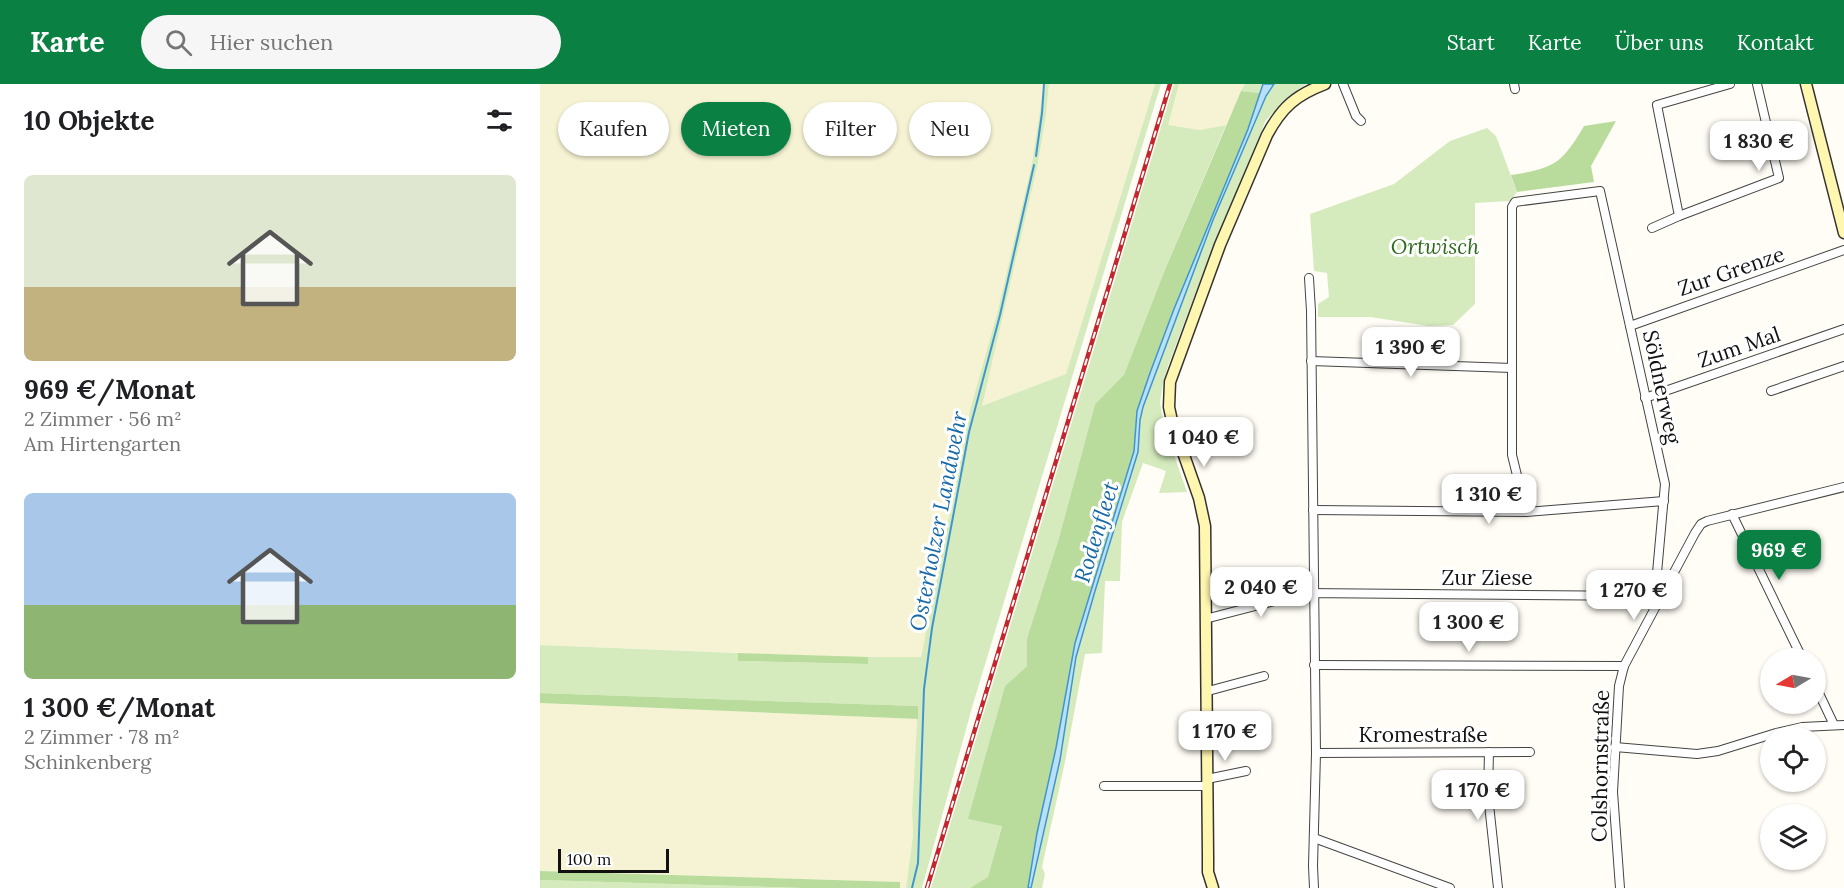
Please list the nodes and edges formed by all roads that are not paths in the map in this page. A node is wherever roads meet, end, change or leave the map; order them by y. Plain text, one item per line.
1 (1325, 84) edge
2 (1343, 84) edge
3 (1730, 84) edge
4 (1757, 84) edge
5 (1806, 84) edge
6 (1361, 121) dead end
7 (1679, 216) junction
8 (1652, 228) dead end
9 (1844, 233) edge
10 (1844, 250) edge
11 (1309, 278) dead end
12 (1630, 326) junction
13 (1844, 329) edge
14 (1311, 361) junction
15 (1844, 366) edge
16 (1512, 368) junction
17 (1771, 391) dead end
18 (1646, 398) junction
19 (1844, 488) edge
20 (1664, 501) junction
21 (1313, 510) junction
22 (1526, 512) junction
23 (1732, 514) junction
24 (1313, 594) junction
25 (1662, 595) junction
26 (1206, 619) junction
27 (1797, 648) edge
28 (1314, 665) junction
29 (1624, 666) junction
30 (1264, 676) dead end
31 (1208, 691) junction
32 (1826, 708) edge
33 (1834, 725) junction
34 (1844, 725) edge
35 (1615, 747) junction
36 (1490, 752) junction
37 (1530, 752) dead end
38 (1316, 753) junction
39 (1246, 771) dead end
40 (1207, 782) junction
41 (1104, 786) dead end
42 (1314, 838) junction
43 (1213, 888) edge
44 (1314, 888) edge
45 (1450, 888) edge
46 (1498, 888) edge
47 (1620, 888) edge

1 - 26 street
2 - 6 street
3 - 7 street
4 - 7 street
5 - 9 street
7 - 8 street
10 - 12 street, Zur Grenze
11 - 14 street
12 - 16 street, Söldnerweg
12 - 18 street, Söldnerweg
13 - 18 street, Zum Mal
14 - 16 street
14 - 21 street
15 - 17 street
16 - 22 street
18 - 20 street, Söldnerweg
19 - 23 street, Colshornstraße
20 - 22 street
20 - 25 street, Söldnerweg
21 - 22 street
21 - 24 street
23 - 25 street, Colshornstraße
23 - 27 street
24 - 25 street, Zur Ziese
24 - 26 street, Zur Ziese
24 - 28 street
25 - 29 street, Colshornstraße
26 - 31 street
28 - 29 street
28 - 38 street
29 - 35 street, Colshornstraße
30 - 31 street
31 - 40 street
32 - 33 street
33 - 34 street
33 - 35 street
35 - 47 street, Colshornstraße
36 - 37 street, Kromestraße
36 - 38 street, Kromestraße
36 - 46 street
38 - 42 street
39 - 40 street
40 - 41 street
40 - 43 street
42 - 44 street
42 - 45 street

